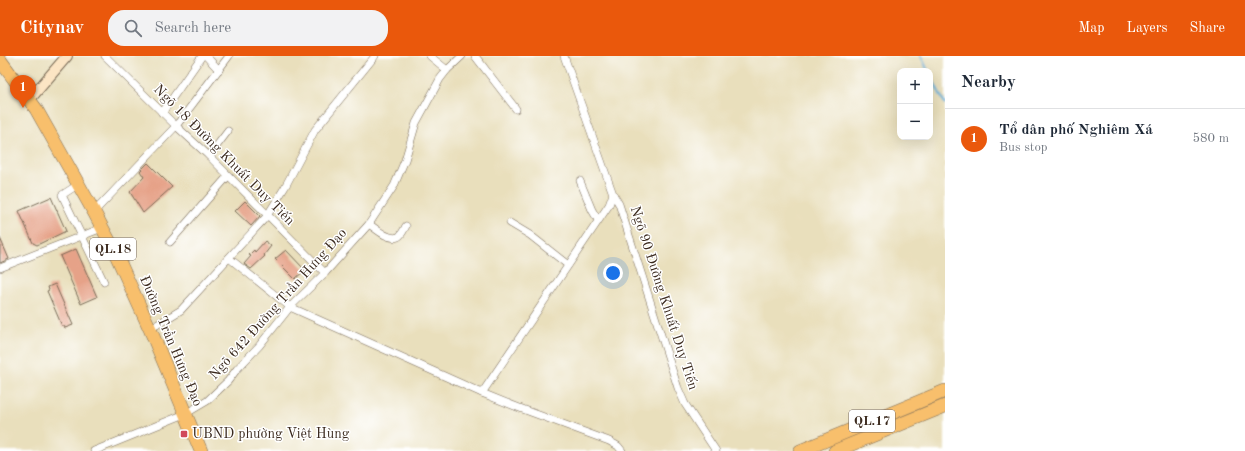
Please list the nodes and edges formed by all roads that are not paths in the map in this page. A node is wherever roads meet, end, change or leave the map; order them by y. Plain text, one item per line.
1 (67, 56) edge
2 (105, 56) edge
3 (202, 56) edge
4 (206, 56) edge
5 (229, 56) edge
6 (375, 56) edge
7 (430, 56) edge
8 (462, 56) edge
9 (475, 56) edge
10 (564, 56) edge
11 (0, 60) edge
12 (219, 70) junction
13 (447, 70) junction
14 (30, 99) junction
15 (516, 109) dead end
16 (162, 112) junction
17 (176, 126) junction
18 (228, 131) dead end
19 (209, 156) junction
20 (228, 176) junction
21 (580, 181) dead end
22 (79, 184) junction
23 (613, 194) junction
24 (94, 212) junction
25 (267, 216) junction
26 (598, 220) junction
27 (510, 223) dead end
28 (369, 224) junction
29 (406, 226) dead end
30 (102, 228) junction
31 (82, 236) junction
32 (170, 242) dead end
33 (229, 258) junction
34 (568, 265) junction
35 (0, 268) edge
36 (325, 273) junction
37 (104, 282) dead end
38 (290, 307) junction
39 (150, 329) junction
40 (945, 391) edge
41 (482, 393) junction
42 (945, 406) edge
43 (185, 414) junction
44 (94, 451) edge
45 (201, 451) edge
46 (622, 451) edge
47 (716, 451) edge
48 (800, 451) edge
49 (835, 451) edge

1 - 14 main road
2 - 16 street, Ngõ 18 Đường Khuất Duy Tiến
3 - 16 street
4 - 12 street
5 - 12 street
6 - 25 street
7 - 13 street
8 - 13 street, Ngõ 642 Đường Trần Hưng Đạo
9 - 15 street
10 - 23 street, Ngõ 90 Đường Khuất Duy Tiến
11 - 14 highway, Đường Trần Hưng Đạo / QL.18
12 - 17 street
13 - 28 street, Ngõ 642 Đường Trần Hưng Đạo
14 - 22 highway, Đường Trần Hưng Đạo / QL.18
16 - 17 street, Ngõ 18 Đường Khuất Duy Tiến
17 - 19 street, Ngõ 18 Đường Khuất Duy Tiến
17 - 24 street
18 - 19 street
19 - 20 street, Ngõ 18 Đường Khuất Duy Tiến
20 - 25 street, Ngõ 18 Đường Khuất Duy Tiến
20 - 32 street
21 - 26 street
22 - 24 highway, Đường Trần Hưng Đạo / QL.18
22 - 31 street
23 - 26 street, Ngõ 90 Đường Khuất Duy Tiến
23 - 47 street, Ngõ 90 Đường Khuất Duy Tiến
24 - 30 highway, Đường Trần Hưng Đạo / QL.18
25 - 33 street
25 - 36 street, Ngõ 18 Đường Khuất Duy Tiến
26 - 34 street, Ngõ 90 Đường Khuất Duy Tiến
27 - 34 street
28 - 29 street
28 - 36 street, Ngõ 642 Đường Trần Hưng Đạo
30 - 31 street
30 - 39 highway, Đường Trần Hưng Đạo / QL.18
31 - 35 street
31 - 37 street
33 - 38 street
33 - 39 street
34 - 41 street, Ngõ 90 Đường Khuất Duy Tiến
36 - 38 street, Ngõ 642 Đường Trần Hưng Đạo
38 - 41 street
38 - 43 street, Ngõ 642 Đường Trần Hưng Đạo
39 - 43 highway, Đường Trần Hưng Đạo / QL.18
40 - 48 highway, QL.17
41 - 46 street
42 - 49 highway, QL.17
43 - 44 street, Ngõ 642 Đường Trần Hưng Đạo
43 - 45 highway, Đường Trần Hưng Đạo / QL.18

